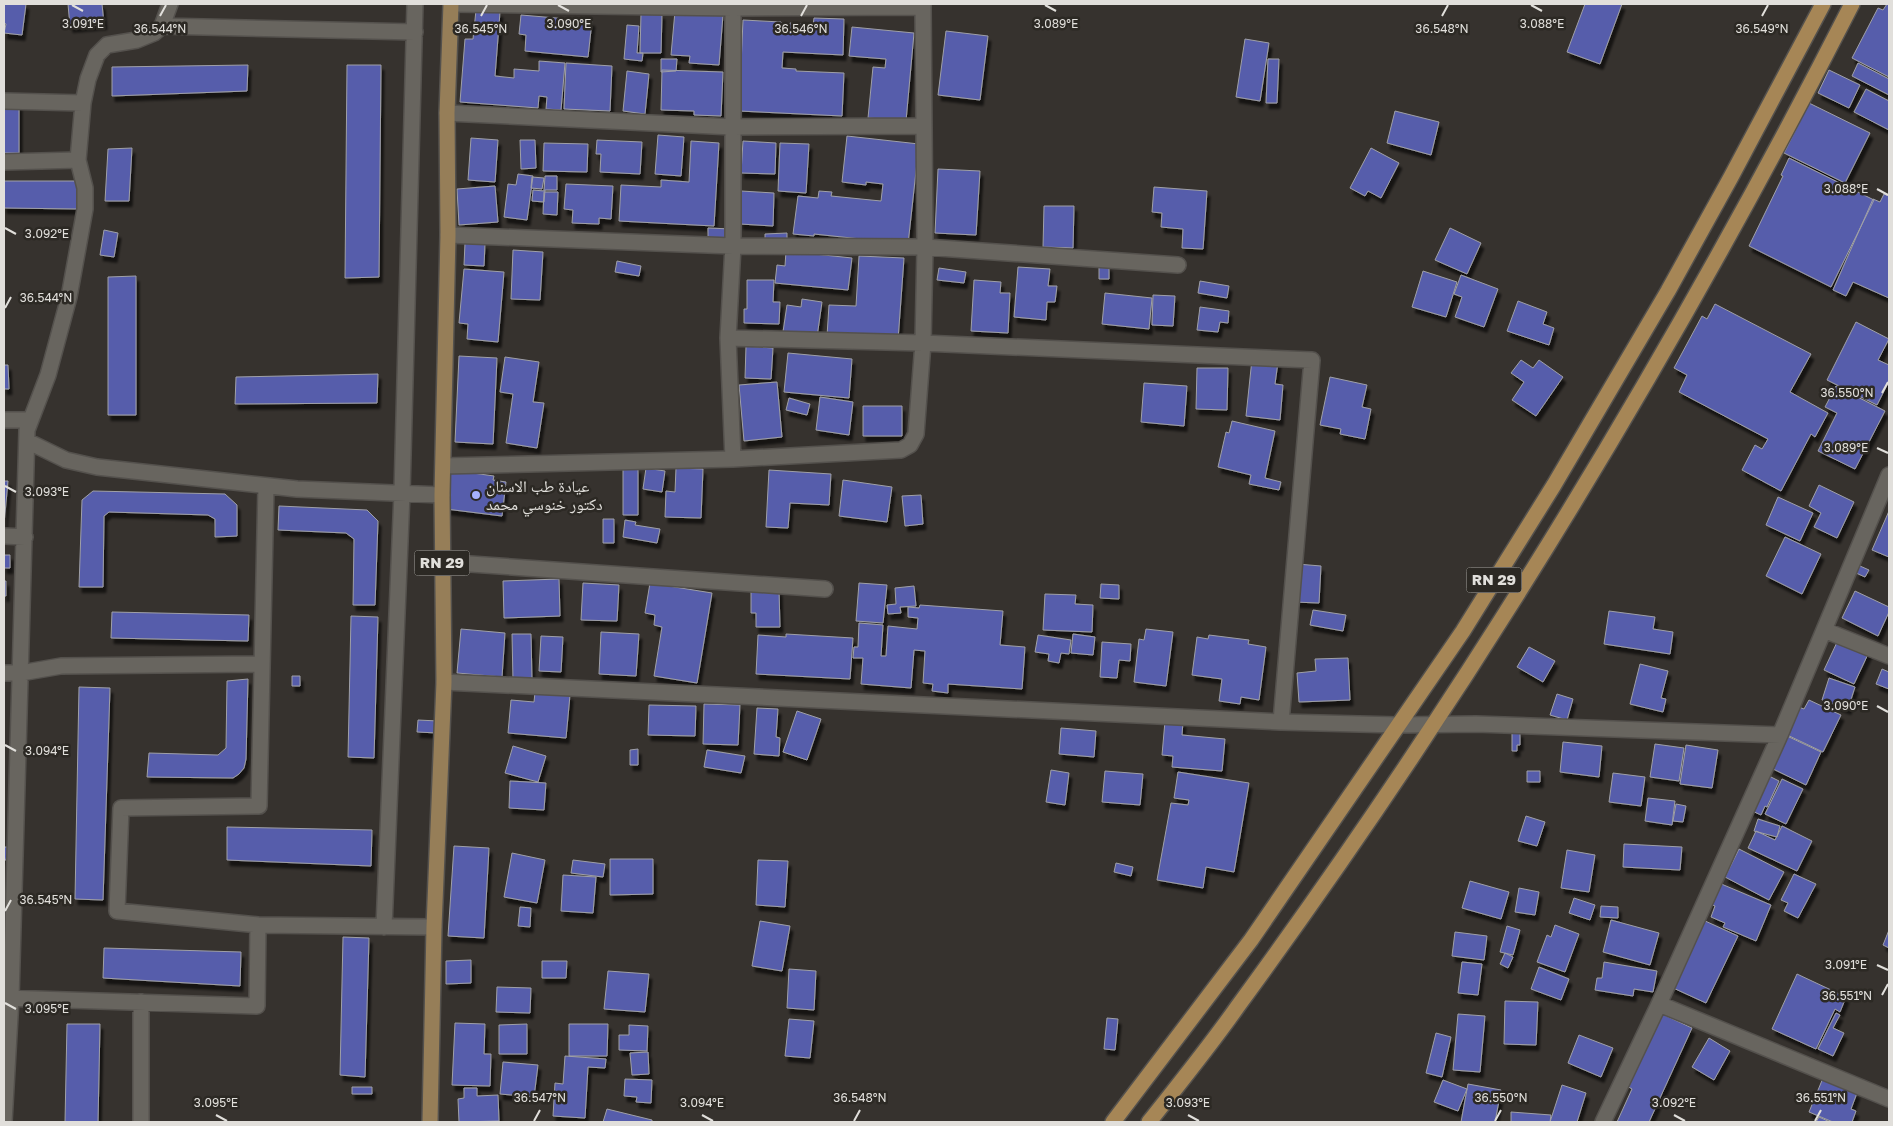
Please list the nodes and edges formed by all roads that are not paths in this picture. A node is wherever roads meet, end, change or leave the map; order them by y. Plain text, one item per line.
1 (170, 4) edge
2 (415, 4) edge
3 (451, 4) edge
4 (1823, 4) edge
5 (1852, 4) edge
6 (923, 5) edge
7 (733, 6) edge
8 (162, 26) junction
9 (415, 32) junction
10 (4, 101) edge
11 (83, 103) junction
12 (447, 113) junction
13 (923, 126) junction
14 (733, 127) junction
15 (78, 160) junction
16 (4, 162) edge
17 (448, 234) junction
18 (733, 246) junction
19 (925, 247) junction
20 (1178, 266) dead end
21 (728, 338) junction
22 (923, 342) junction
23 (4, 420) edge
24 (31, 420) junction
25 (27, 442) junction
26 (733, 459) junction
27 (443, 466) junction
28 (1889, 475) edge
29 (266, 486) junction
30 (402, 493) junction
31 (442, 495) junction
32 (4, 536) edge
33 (25, 537) junction
34 (442, 562) junction
35 (825, 589) dead end
36 (1824, 630) junction
37 (1889, 656) edge
38 (262, 664) junction
39 (4, 672) edge
40 (21, 673) junction
41 (444, 682) junction
42 (1281, 722) junction
43 (1435, 723) junction
44 (1398, 725) junction
45 (1780, 735) junction
46 (10, 811) edge
47 (258, 925) junction
48 (384, 927) junction
49 (434, 927) junction
50 (8, 998) edge
51 (141, 1002) junction
52 (1659, 1004) junction
53 (1889, 1099) edge
54 (4, 1122) edge
55 (141, 1122) edge
56 (430, 1122) edge
57 (1113, 1122) edge
58 (1149, 1122) edge
59 (1603, 1122) edge

1 - 8 street
2 - 9 street
3 - 7 street
3 - 12 main road, RN 29
4 - 44 highway, RN 29
5 - 43 highway, RN 29
6 - 7 street
6 - 13 street
7 - 14 street
8 - 9 street
8 - 11 street
9 - 30 street
10 - 11 street
11 - 15 street
12 - 14 street
12 - 17 main road, RN 29
13 - 14 street
13 - 19 street
14 - 18 street
15 - 16 street
15 - 24 street
17 - 18 street
17 - 27 main road, RN 29
18 - 19 street
18 - 21 street
19 - 20 street
19 - 22 street
21 - 22 street
21 - 26 street
22 - 26 street
22 - 42 street
23 - 24 street
24 - 25 street
25 - 29 street
25 - 33 street
26 - 27 street
27 - 31 main road, RN 29
28 - 36 street
29 - 30 street
29 - 38 street
30 - 31 street
30 - 48 street
31 - 34 main road, RN 29
32 - 33 street
33 - 40 street
34 - 35 street
34 - 41 main road, RN 29
36 - 37 street
36 - 45 street
38 - 40 street
38 - 47 street
39 - 40 street
40 - 46 street
41 - 42 street
41 - 49 main road, RN 29
42 - 44 street
43 - 44 street
43 - 45 street
43 - 58 highway, RN 29
44 - 57 highway, RN 29
45 - 52 street
46 - 50 street
47 - 48 street
47 - 51 street
48 - 49 street
49 - 56 main road, RN 29
50 - 51 street
50 - 54 street
51 - 55 street
52 - 53 street
52 - 59 street

